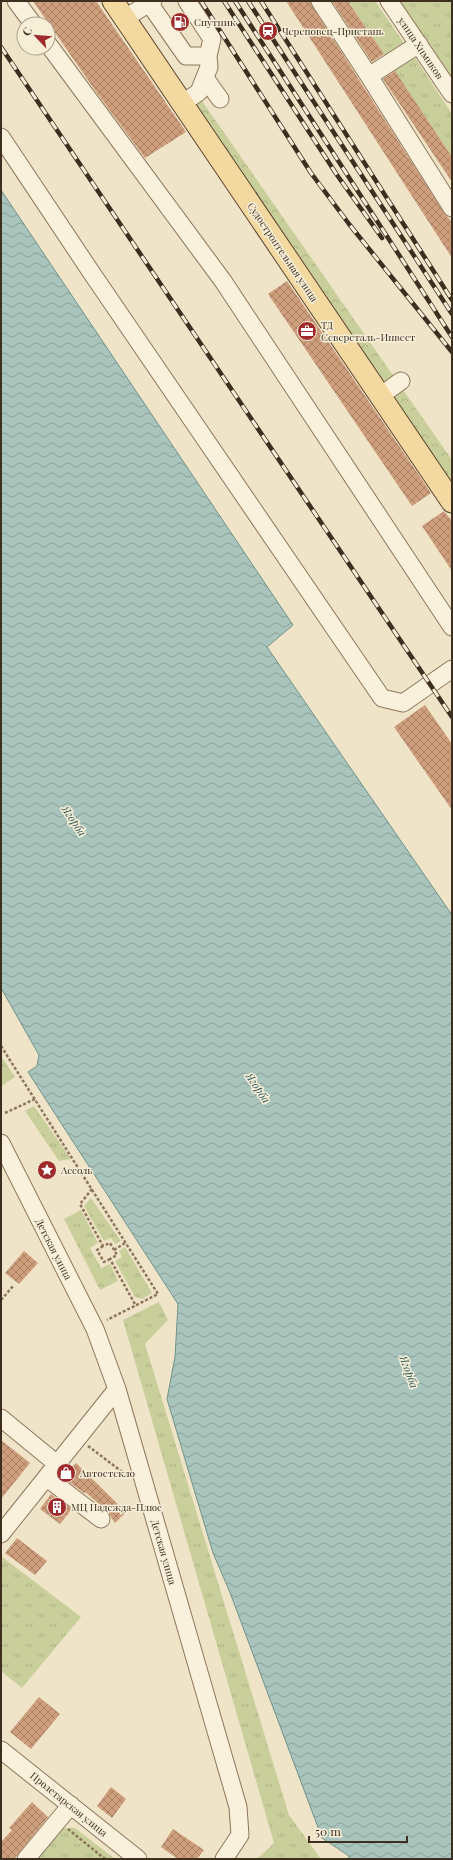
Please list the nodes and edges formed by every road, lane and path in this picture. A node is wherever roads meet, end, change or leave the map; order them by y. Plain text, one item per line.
1 (16, 1) edge
2 (113, 1) edge
3 (186, 1) edge
4 (320, 1) edge
5 (389, 1) edge
6 (151, 2) edge
7 (27, 16) edge
8 (125, 18) junction
9 (419, 44) junction
10 (56, 55) edge
11 (208, 56) junction
12 (369, 76) junction
13 (205, 78) junction
14 (452, 94) edge
15 (220, 98) dead end
16 (182, 103) junction
17 (1, 137) edge
18 (452, 208) edge
19 (401, 381) dead end
20 (380, 396) junction
21 (452, 502) edge
22 (452, 628) edge
23 (452, 668) edge
24 (1, 1046) edge
25 (35, 1099) junction
26 (6, 1113) dead end
27 (1, 1143) edge
28 (92, 1189) junction
29 (126, 1243) junction
30 (103, 1246) junction
31 (114, 1250) junction
32 (110, 1259) junction
33 (14, 1285) dead end
34 (1, 1300) edge
35 (136, 1306) junction
36 (107, 1320) dead end
37 (117, 1389) junction
38 (1, 1418) edge
39 (88, 1446) dead end
40 (52, 1471) junction
41 (125, 1474) dead end
42 (101, 1519) dead end
43 (1, 1534) edge
44 (1, 1750) edge
45 (70, 1805) junction
46 (67, 1828) dead end
47 (26, 1859) edge
48 (105, 1859) edge
49 (138, 1859) edge
50 (224, 1859) edge

1 - 7 street
2 - 8 main road, Судостроительная улица
3 - 11 street
4 - 12 street
5 - 9 street, улица Химиков
6 - 8 street
6 - 11 street
8 - 16 main road, Судостроительная улица
9 - 12 street
9 - 14 street, улица Химиков
10 - 22 street
11 - 13 street
12 - 18 street
13 - 15 street
13 - 16 street
16 - 20 main road, Судостроительная улица
17 - 23 street
19 - 20 street
20 - 21 main road, Судостроительная улица
24 - 25 path
25 - 26 path
25 - 28 path
27 - 37 street, Детская улица
28 - 29 path
28 - 30 path
29 - 31 path
29 - 35 path
30 - 31 path
30 - 32 path
31 - 32 path
32 - 35 path
33 - 34 path
35 - 36 path
37 - 40 street
37 - 50 street, Детская улица
38 - 40 street
39 - 41 path
40 - 42 street
40 - 43 street
44 - 45 street, Пролетарская улица
45 - 47 street
45 - 49 street, Пролетарская улица
46 - 48 path

